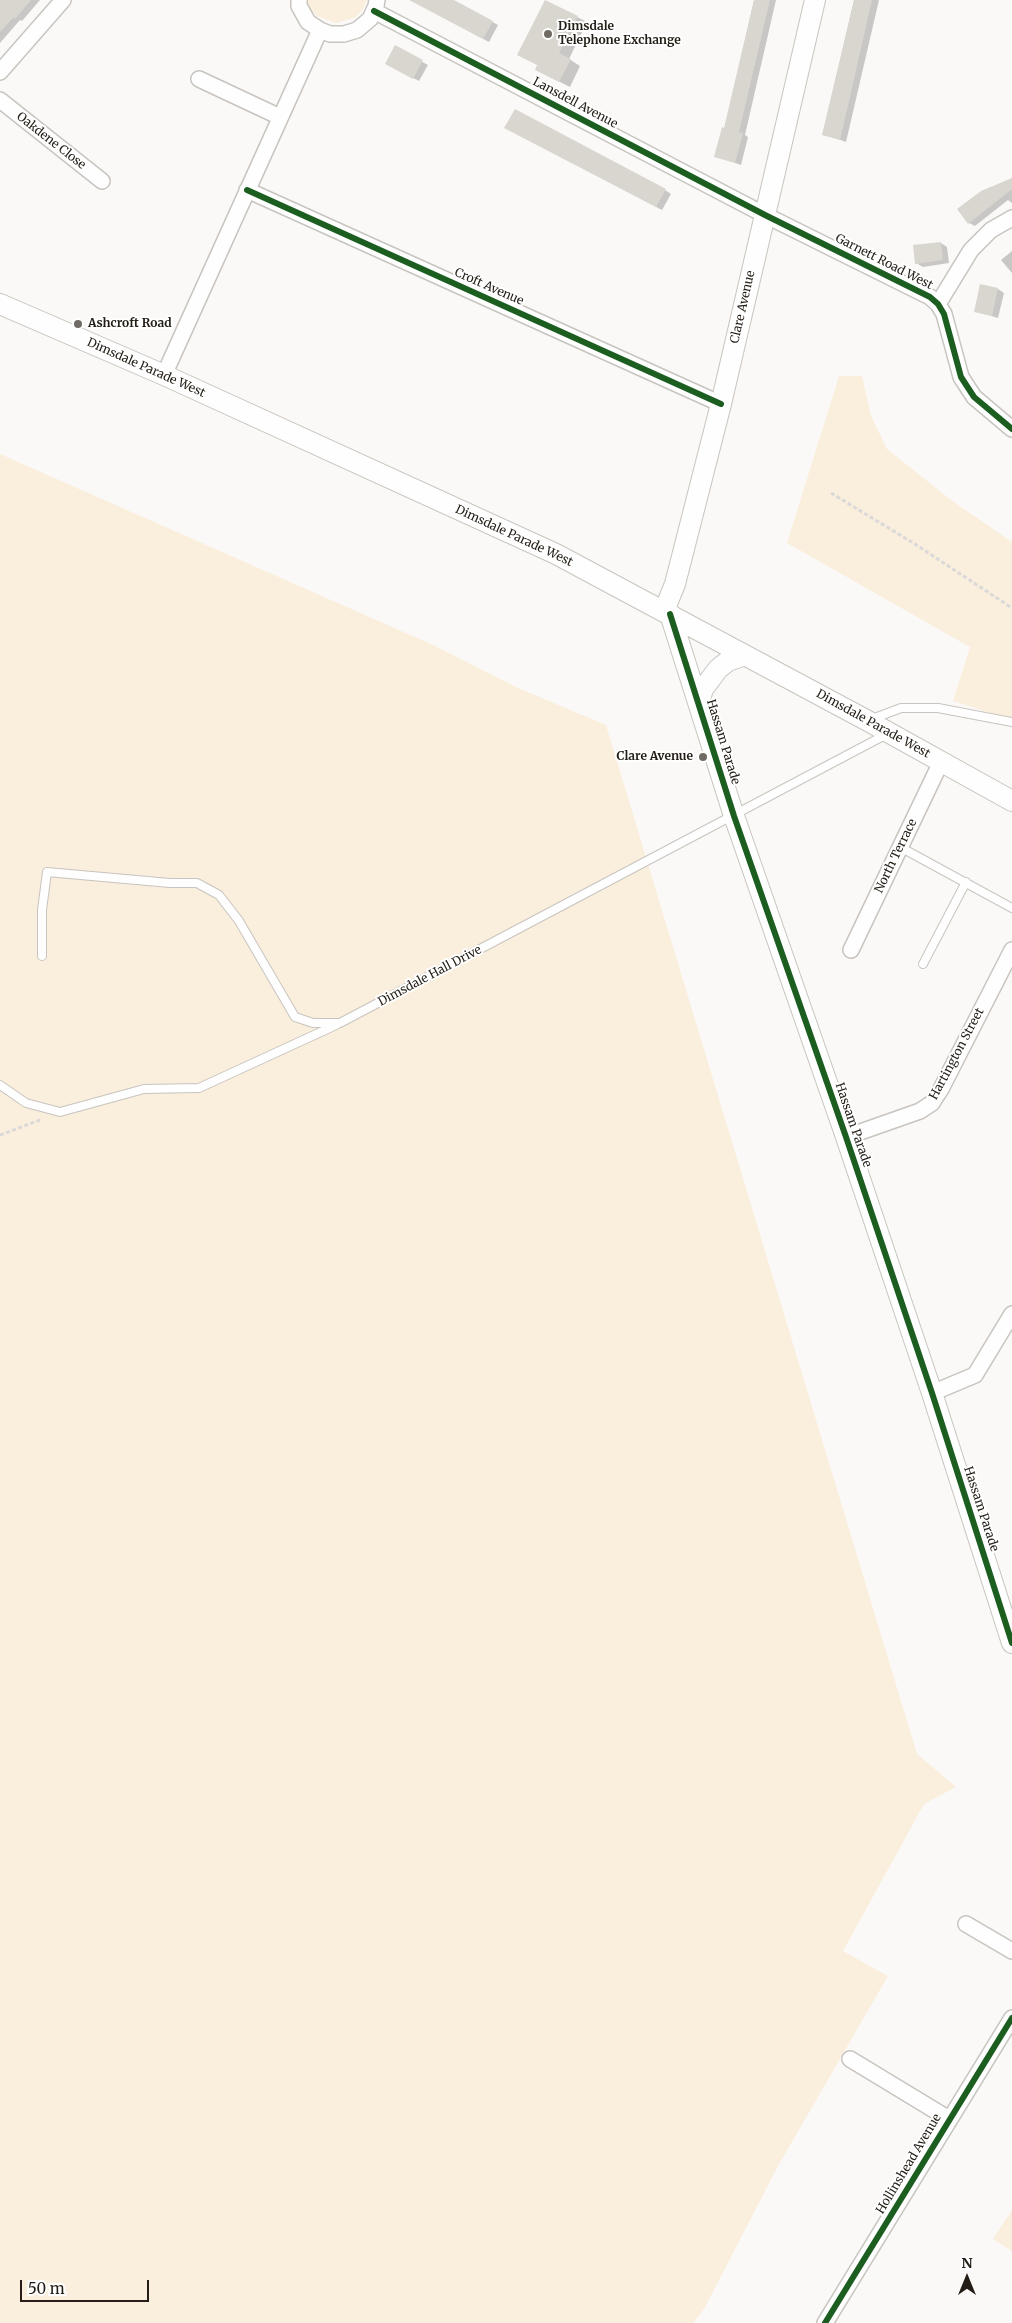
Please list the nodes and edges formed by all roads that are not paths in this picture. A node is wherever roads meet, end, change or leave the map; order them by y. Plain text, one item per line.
1 (63, 0) edge
2 (299, 0) edge
3 (815, 0) edge
4 (375, 5) edge
5 (320, 30) junction
6 (0, 72) edge
7 (199, 79) dead end
8 (0, 100) edge
9 (280, 117) junction
10 (102, 181) dead end
11 (247, 190) junction
12 (765, 215) junction
13 (1012, 218) edge
14 (0, 304) edge
15 (938, 304) junction
16 (164, 376) junction
17 (721, 404) junction
18 (1012, 429) edge
19 (667, 613) junction
20 (745, 655) junction
21 (698, 702) junction
22 (868, 721) junction
23 (1012, 722) edge
24 (889, 733) junction
25 (941, 762) junction
26 (1012, 802) edge
27 (734, 816) junction
28 (900, 847) junction
29 (966, 882) junction
30 (1012, 908) edge
31 (851, 950) dead end
32 (1012, 950) edge
33 (42, 956) dead end
34 (923, 964) dead end
35 (340, 1024) junction
36 (0, 1085) edge
37 (846, 1137) junction
38 (1012, 1314) edge
39 (932, 1393) junction
40 (1012, 1644) edge
41 (966, 1924) dead end
42 (1012, 1951) edge
43 (1012, 2018) edge
44 (850, 2059) dead end
45 (949, 2119) junction
46 (825, 2323) edge

1 - 6 street
2 - 5 street
3 - 12 street, Clare Avenue
4 - 5 street
4 - 12 street, Lansdell Avenue
5 - 9 street
7 - 9 street
8 - 10 street, Oakdene Close
9 - 11 street
11 - 16 street
11 - 17 street, Croft Avenue
12 - 15 street, Garnett Road West
12 - 17 street, Clare Avenue
13 - 15 street
14 - 16 street, Dimsdale Parade West
15 - 18 street, Garnett Road West
16 - 19 street, Dimsdale Parade West
17 - 19 street, Clare Avenue
19 - 20 street, Dimsdale Parade West
19 - 21 street, Hassam Parade
20 - 21 street
20 - 22 street, Dimsdale Parade West
21 - 27 street, Hassam Parade
22 - 23 lane
22 - 24 street, Dimsdale Parade West
24 - 25 street, Dimsdale Parade West
24 - 27 lane, Dimsdale Hall Drive
25 - 26 street, Dimsdale Parade West
25 - 28 street, North Terrace
27 - 35 lane, Dimsdale Hall Drive
27 - 37 street, Hassam Parade
28 - 29 lane
28 - 31 street, North Terrace
29 - 30 lane
29 - 34 lane
32 - 37 street, Hartington Street
33 - 35 lane, Dimsdale Hall Drive
35 - 36 lane
37 - 39 street, Hassam Parade
38 - 39 street
39 - 40 street, Hassam Parade
41 - 42 street
43 - 45 street, Hollinshead Avenue
44 - 45 street
45 - 46 street, Hollinshead Avenue

